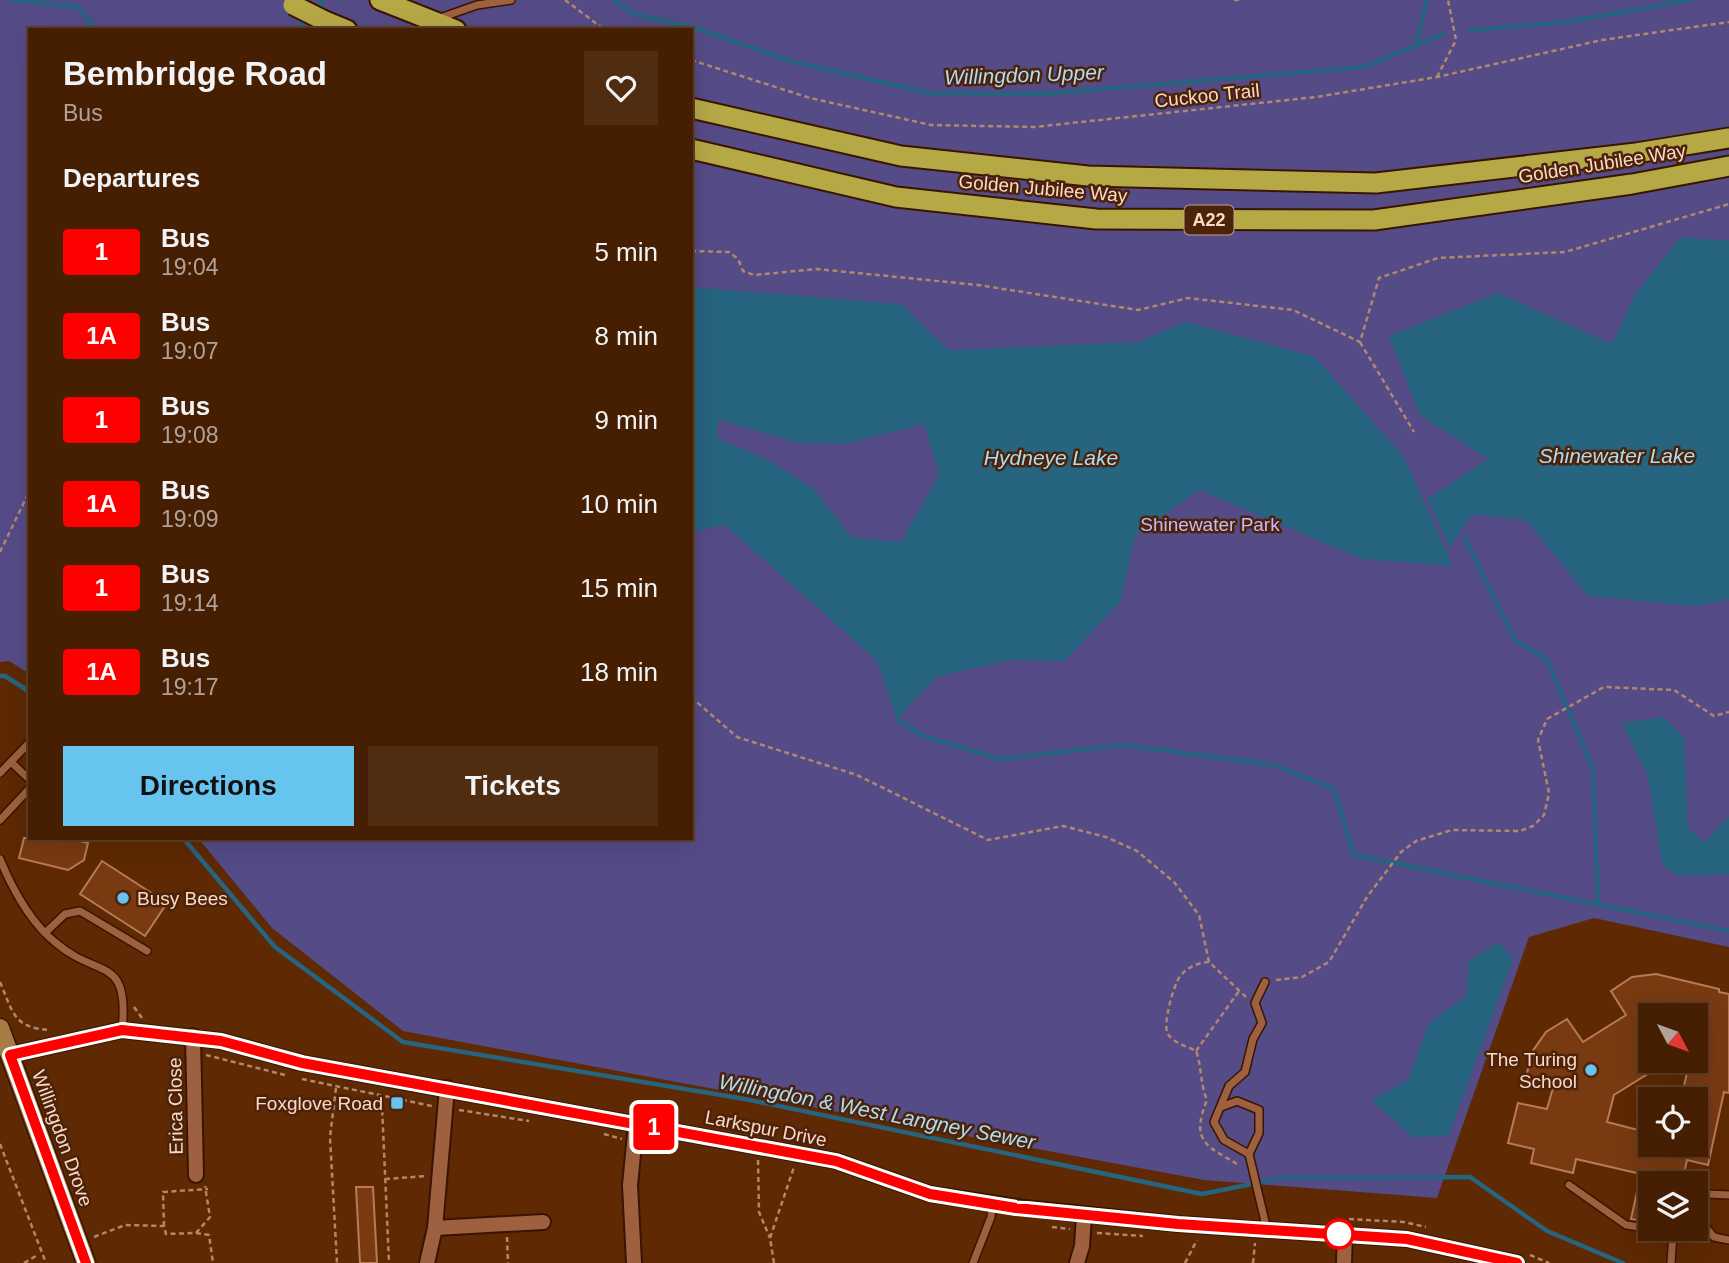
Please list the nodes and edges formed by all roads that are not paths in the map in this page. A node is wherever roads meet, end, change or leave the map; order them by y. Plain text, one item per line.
1 (380, 0) edge
2 (511, 0) edge
3 (288, 3) edge
4 (433, 21) junction
5 (342, 28) edge
6 (451, 28) edge
7 (693, 108) edge
8 (1729, 138) edge
9 (693, 149) edge
10 (1729, 166) edge
11 (28, 743) edge
12 (11, 762) junction
13 (0, 773) edge
14 (28, 778) edge
15 (28, 790) edge
16 (0, 820) edge
17 (0, 859) edge
18 (45, 933) junction
19 (147, 951) dead end
20 (1265, 982) road end
21 (0, 1028) edge
22 (122, 1030) junction
23 (193, 1036) junction
24 (10, 1055) junction
25 (447, 1088) junction
26 (1219, 1109) junction
27 (636, 1124) junction
28 (1248, 1154) junction
29 (196, 1175) road end
30 (1569, 1185) dead end
31 (1708, 1194) edge
32 (1729, 1195) edge
33 (992, 1204) junction
34 (1084, 1214) junction
35 (543, 1222) dead end
36 (1638, 1227) edge
37 (435, 1228) junction
38 (1262, 1230) junction
39 (1708, 1232) edge
40 (1345, 1234) junction
41 (1729, 1240) edge
42 (1672, 1241) edge
43 (86, 1263) edge
44 (427, 1263) edge
45 (634, 1263) edge
46 (973, 1263) edge
47 (1077, 1263) edge
48 (1344, 1263) edge
49 (1517, 1263) edge
50 (1671, 1263) edge

1 - 4 highway
2 - 4 lane
3 - 5 highway, bridge
4 - 6 highway
7 - 8 highway, Golden Jubilee Way / A22
9 - 10 highway, Golden Jubilee Way / A22
11 - 12 lane
12 - 13 lane
12 - 14 lane
15 - 16 lane
17 - 18 lane
18 - 19 lane
18 - 22 lane
20 - 26 lane
21 - 24 main road, Willingdon Drove
22 - 23 street, Larkspur Drive
22 - 24 street, Larkspur Drive
23 - 25 street, Larkspur Drive
23 - 29 street, Erica Close
24 - 43 main road, Willingdon Drove
25 - 27 street, Larkspur Drive
25 - 37 street
26 - 28 lane
26 - 28 lane
27 - 33 street, Larkspur Drive
27 - 45 street
28 - 38 lane
30 - 36 lane
31 - 32 lane
33 - 34 street, Larkspur Drive
33 - 46 lane
34 - 38 street, Larkspur Drive
34 - 47 street
35 - 37 street
37 - 44 street
38 - 40 street, Larkspur Drive
39 - 41 lane
40 - 48 street
40 - 49 street, Larkspur Drive
42 - 50 lane

